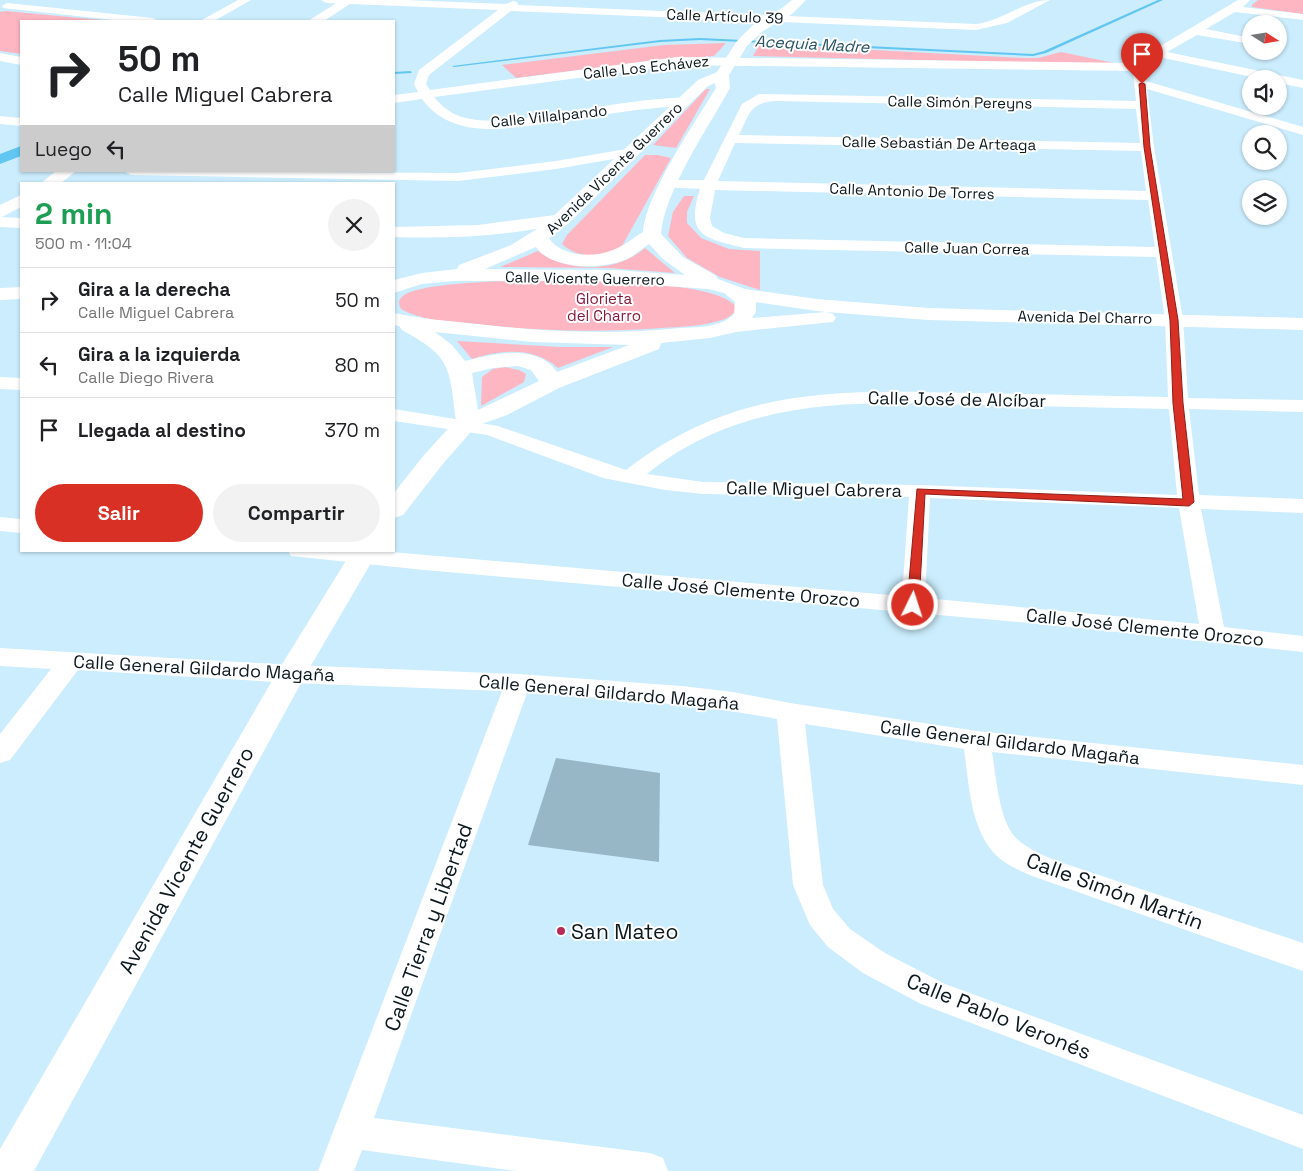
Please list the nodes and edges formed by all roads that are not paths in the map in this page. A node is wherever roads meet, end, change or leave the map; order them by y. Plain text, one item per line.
1 (25, 0) edge
2 (246, 0) edge
3 (326, 0) edge
4 (800, 0) edge
5 (1019, 0) edge
6 (1044, 0) edge
7 (1245, 0) edge
8 (349, 1) edge
9 (419, 4) junction
10 (514, 4) edge
11 (4, 7) edge
12 (1235, 9) junction
13 (590, 11) junction
14 (399, 17) dead end
15 (1303, 17) edge
16 (775, 18) junction
17 (142, 20) edge
18 (208, 20) edge
19 (317, 20) edge
20 (580, 23) dead end
21 (1196, 31) junction
22 (1242, 39) edge
23 (1157, 53) junction
24 (1140, 67) junction
25 (727, 68) junction
26 (1142, 84) junction
27 (1303, 84) edge
28 (425, 95) junction
29 (395, 99) edge
30 (683, 102) junction
31 (1144, 105) junction
32 (0, 120) edge
33 (20, 122) edge
34 (1303, 131) edge
35 (731, 139) junction
36 (1147, 147) junction
37 (632, 152) junction
38 (686, 153) junction
39 (66, 172) edge
40 (186, 172) edge
41 (51, 182) edge
42 (668, 184) junction
43 (707, 186) junction
44 (1156, 196) junction
45 (20, 201) edge
46 (0, 213) edge
47 (563, 219) junction
48 (0, 222) edge
49 (20, 223) edge
50 (395, 232) edge
51 (652, 234) junction
52 (540, 238) junction
53 (1164, 252) junction
54 (447, 277) junction
55 (398, 284) edge
56 (733, 291) junction
57 (20, 293) edge
58 (0, 294) edge
59 (928, 314) junction
60 (396, 319) edge
61 (1174, 320) junction
62 (1303, 324) edge
63 (732, 326) junction
64 (676, 335) junction
65 (461, 369) junction
66 (0, 383) edge
67 (551, 383) junction
68 (20, 384) edge
69 (1178, 403) junction
70 (1303, 406) edge
71 (395, 416) edge
72 (466, 423) junction
73 (630, 477) junction
74 (920, 491) junction
75 (1189, 502) junction
76 (1303, 506) edge
77 (395, 509) edge
78 (0, 524) edge
79 (20, 526) edge
80 (320, 552) edge
81 (363, 554) edge
82 (913, 605) junction
83 (1213, 633) junction
84 (1303, 644) edge
85 (0, 657) edge
86 (72, 660) junction
87 (291, 674) junction
88 (518, 683) junction
89 (790, 712) junction
90 (977, 742) junction
91 (0, 753) edge
92 (1303, 775) edge
93 (1303, 957) edge
94 (352, 1132) junction
95 (1303, 1132) edge
96 (10, 1171) edge
97 (336, 1171) edge
98 (650, 1171) edge

1 - 11 street
2 - 18 street
3 - 8 street, Calle Artículo 39
4 - 16 street, Avenida Vicente Guerrero
5 - 6 street
6 - 16 street, Calle Artículo 39
7 - 12 street
8 - 9 street, Calle Artículo 39
8 - 19 street
9 - 10 street, Calle Artículo 39
9 - 14 street
10 - 13 street, Calle Artículo 39
10 - 28 street
11 - 17 street
12 - 15 street
12 - 21 street
13 - 16 street, Calle Artículo 39
13 - 20 street
16 - 25 street, Avenida Vicente Guerrero
21 - 22 street
21 - 23 street
23 - 24 street
23 - 27 street
24 - 25 street, Calle Los Echávez
24 - 26 street
25 - 28 street, Calle Los Echávez
25 - 30 street, Avenida Vicente Guerrero
25 - 38 street, Avenida Vicente Guerrero
26 - 31 street
26 - 34 street
28 - 29 street, Calle Los Echávez
28 - 30 street, Calle Villalpando
30 - 37 street, Avenida Vicente Guerrero
31 - 35 street, Calle Simón Pereyns
31 - 36 street
32 - 33 street
35 - 36 street, Calle Sebastián De Arteaga
35 - 43 street, Calle Simón Pereyns
36 - 44 street
37 - 38 street
37 - 40 street
37 - 47 street, Avenida Vicente Guerrero
38 - 42 street, Avenida Vicente Guerrero
39 - 41 street
42 - 43 street, Calle Antonio De Torres
42 - 51 street, Avenida Vicente Guerrero
43 - 44 street, Calle Antonio De Torres
43 - 53 street, Calle Juan Correa
44 - 53 street
45 - 46 street
47 - 50 street
47 - 52 street, Avenida Vicente Guerrero
48 - 49 street
51 - 52 street
51 - 56 street
52 - 54 street, Avenida Vicente Guerrero
53 - 61 street
54 - 55 street, Calle Vicente Guerrero
54 - 56 street, Calle Vicente Guerrero
56 - 59 street, Avenida Del Charro
56 - 63 street
57 - 58 street
59 - 61 street, Avenida Del Charro
59 - 63 street, Avenida Del Charro
60 - 64 street
60 - 65 street
61 - 62 street, Avenida Del Charro
61 - 69 street
63 - 64 street
64 - 67 street
65 - 67 street
65 - 72 street
66 - 68 street
67 - 72 street
69 - 70 street, Calle José de Alcíbar
69 - 73 street, Calle José de Alcíbar
69 - 75 street
71 - 72 street, Calle Miguel Cabrera
72 - 73 street, Calle Miguel Cabrera
72 - 77 street
73 - 74 street, Calle Miguel Cabrera
74 - 75 street, Calle Miguel Cabrera
74 - 82 street
75 - 76 street, Calle Miguel Cabrera
75 - 83 street
78 - 79 street
80 - 81 street, Calle José Clemente Orozco
81 - 82 street, Calle José Clemente Orozco
81 - 87 street, Avenida Vicente Guerrero
82 - 83 street, Calle José Clemente Orozco
83 - 84 street, Calle José Clemente Orozco
85 - 86 street, Calle General Gildardo Magaña
86 - 87 street, Calle General Gildardo Magaña
86 - 91 street
87 - 88 street, Calle General Gildardo Magaña
87 - 96 street, Avenida Vicente Guerrero
88 - 89 street, Calle General Gildardo Magaña
88 - 94 street, Calle Tierra y Libertad
89 - 90 street, Calle General Gildardo Magaña
89 - 95 street, Calle Pablo Veronés
90 - 92 street, Calle General Gildardo Magaña
90 - 93 street, Calle Simón Martín
94 - 97 street, Calle Tierra y Libertad
94 - 98 street

